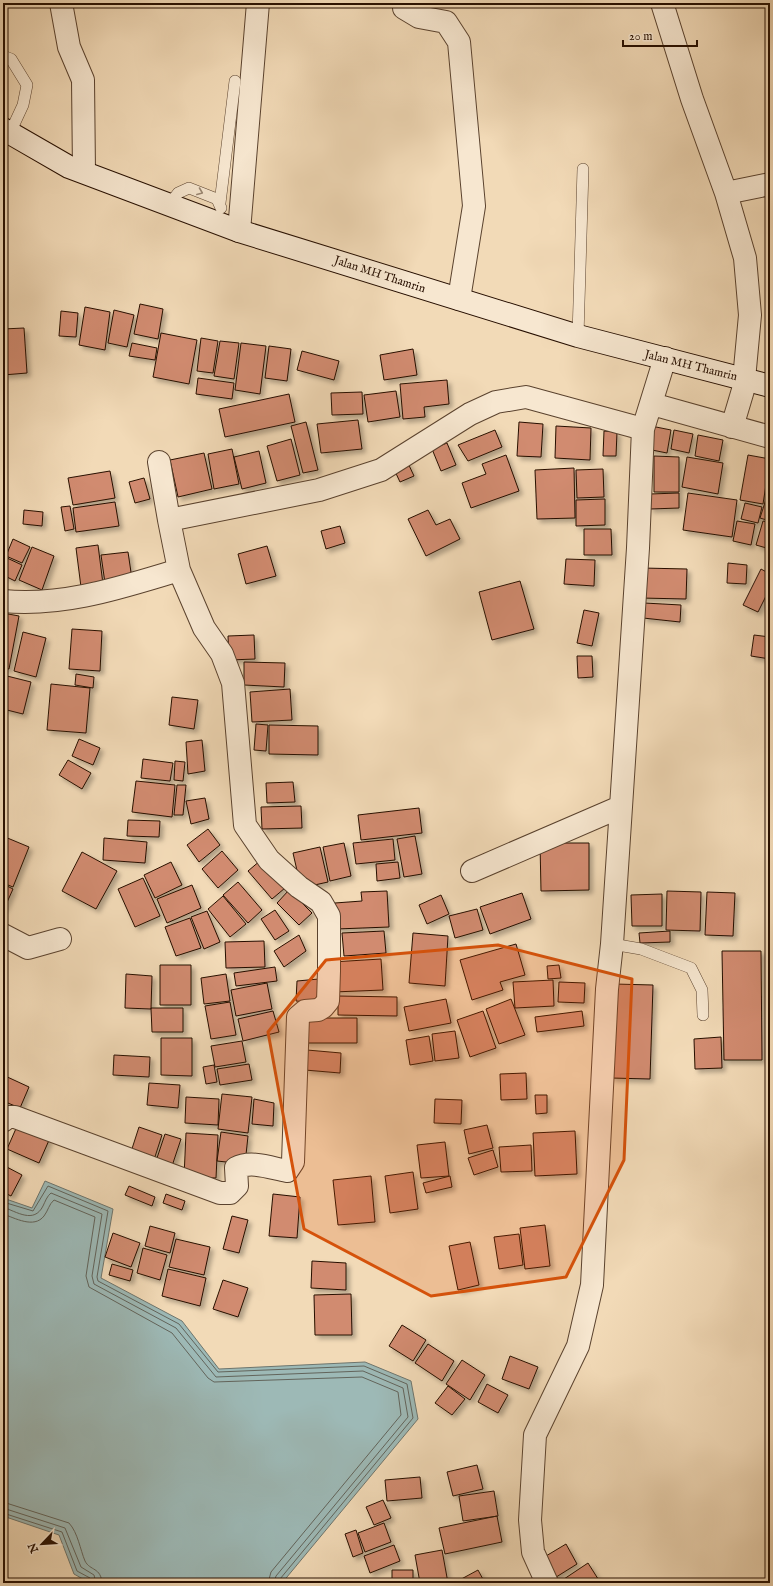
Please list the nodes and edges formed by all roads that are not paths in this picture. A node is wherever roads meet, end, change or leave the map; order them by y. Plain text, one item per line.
1 (61, 3) edge
2 (258, 3) edge
3 (404, 3) edge
4 (662, 3) edge
5 (3, 56) edge
6 (235, 81) dead end
7 (6, 131) edge
8 (583, 169) dead end
9 (84, 172) junction
10 (770, 184) edge
11 (726, 193) junction
12 (219, 214) junction
13 (239, 232) junction
14 (459, 299) junction
15 (578, 336) junction
16 (663, 367) junction
17 (744, 384) junction
18 (770, 386) edge
19 (653, 400) junction
20 (734, 422) junction
21 (643, 429) junction
22 (770, 437) edge
23 (159, 462) dead end
24 (169, 520) junction
25 (179, 570) junction
26 (3, 601) edge
27 (620, 807) junction
28 (472, 871) dead end
29 (3, 935) edge
30 (60, 939) dead end
31 (612, 944) junction
32 (703, 1014) dead end
33 (3, 1121) edge
34 (547, 1583) edge

1 - 9 street
2 - 13 street
3 - 14 street
4 - 11 street
5 - 7 lane
6 - 12 lane
7 - 9 street, Jalan MH Thamrin
8 - 15 lane
9 - 12 street, Jalan MH Thamrin
10 - 11 street
11 - 17 street
12 - 13 street, Jalan MH Thamrin
13 - 14 street, Jalan MH Thamrin
14 - 15 street, Jalan MH Thamrin
15 - 16 street, Jalan MH Thamrin
16 - 17 street, Jalan MH Thamrin
16 - 19 street
17 - 18 street, Jalan MH Thamrin
17 - 20 street
19 - 20 street
19 - 21 street
20 - 22 street
21 - 24 street
21 - 27 street
23 - 24 street
24 - 25 street
25 - 26 street
25 - 33 street
27 - 28 street
27 - 31 street
29 - 30 street
31 - 32 lane
31 - 34 street

